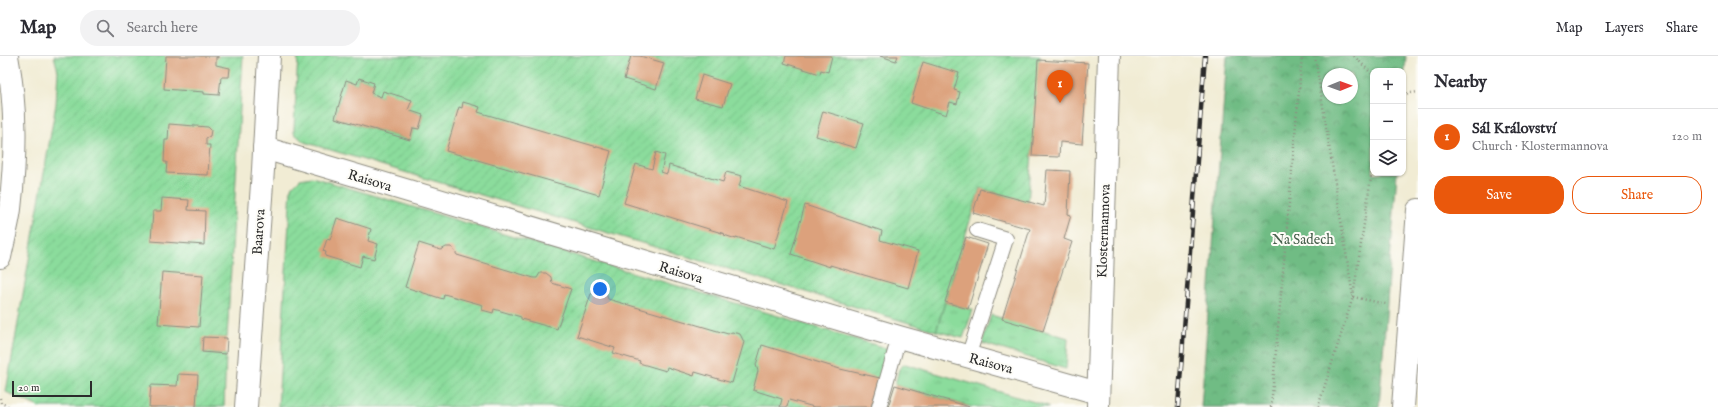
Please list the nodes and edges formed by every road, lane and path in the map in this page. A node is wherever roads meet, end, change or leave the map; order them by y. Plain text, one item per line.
1 (7, 56) edge
2 (268, 56) edge
3 (1109, 56) edge
4 (1302, 56) edge
5 (1315, 56) edge
6 (1354, 56) edge
7 (1370, 72) edge
8 (1418, 92) edge
9 (1406, 94) edge
10 (264, 148) junction
11 (1371, 176) edge
12 (1418, 210) edge
13 (977, 230) dead end
14 (0, 257) edge
15 (1353, 297) junction
16 (1410, 309) junction
17 (899, 337) junction
18 (968, 357) junction
19 (0, 398) edge
20 (1098, 400) edge
21 (10, 407) edge
22 (246, 407) edge
23 (879, 407) edge
24 (1271, 407) edge
25 (1318, 407) edge
26 (1403, 407) edge

1 - 14 street
2 - 10 street, Baarova
3 - 20 street, Klostermannova
4 - 24 path
5 - 15 path
6 - 7 path
8 - 9 path
10 - 17 street, Raisova
10 - 22 street, Baarova
11 - 15 path
12 - 16 street
13 - 18 lane
15 - 16 path
15 - 25 path
16 - 26 street
17 - 18 street, Raisova
17 - 23 lane
18 - 20 street, Raisova
19 - 21 path

